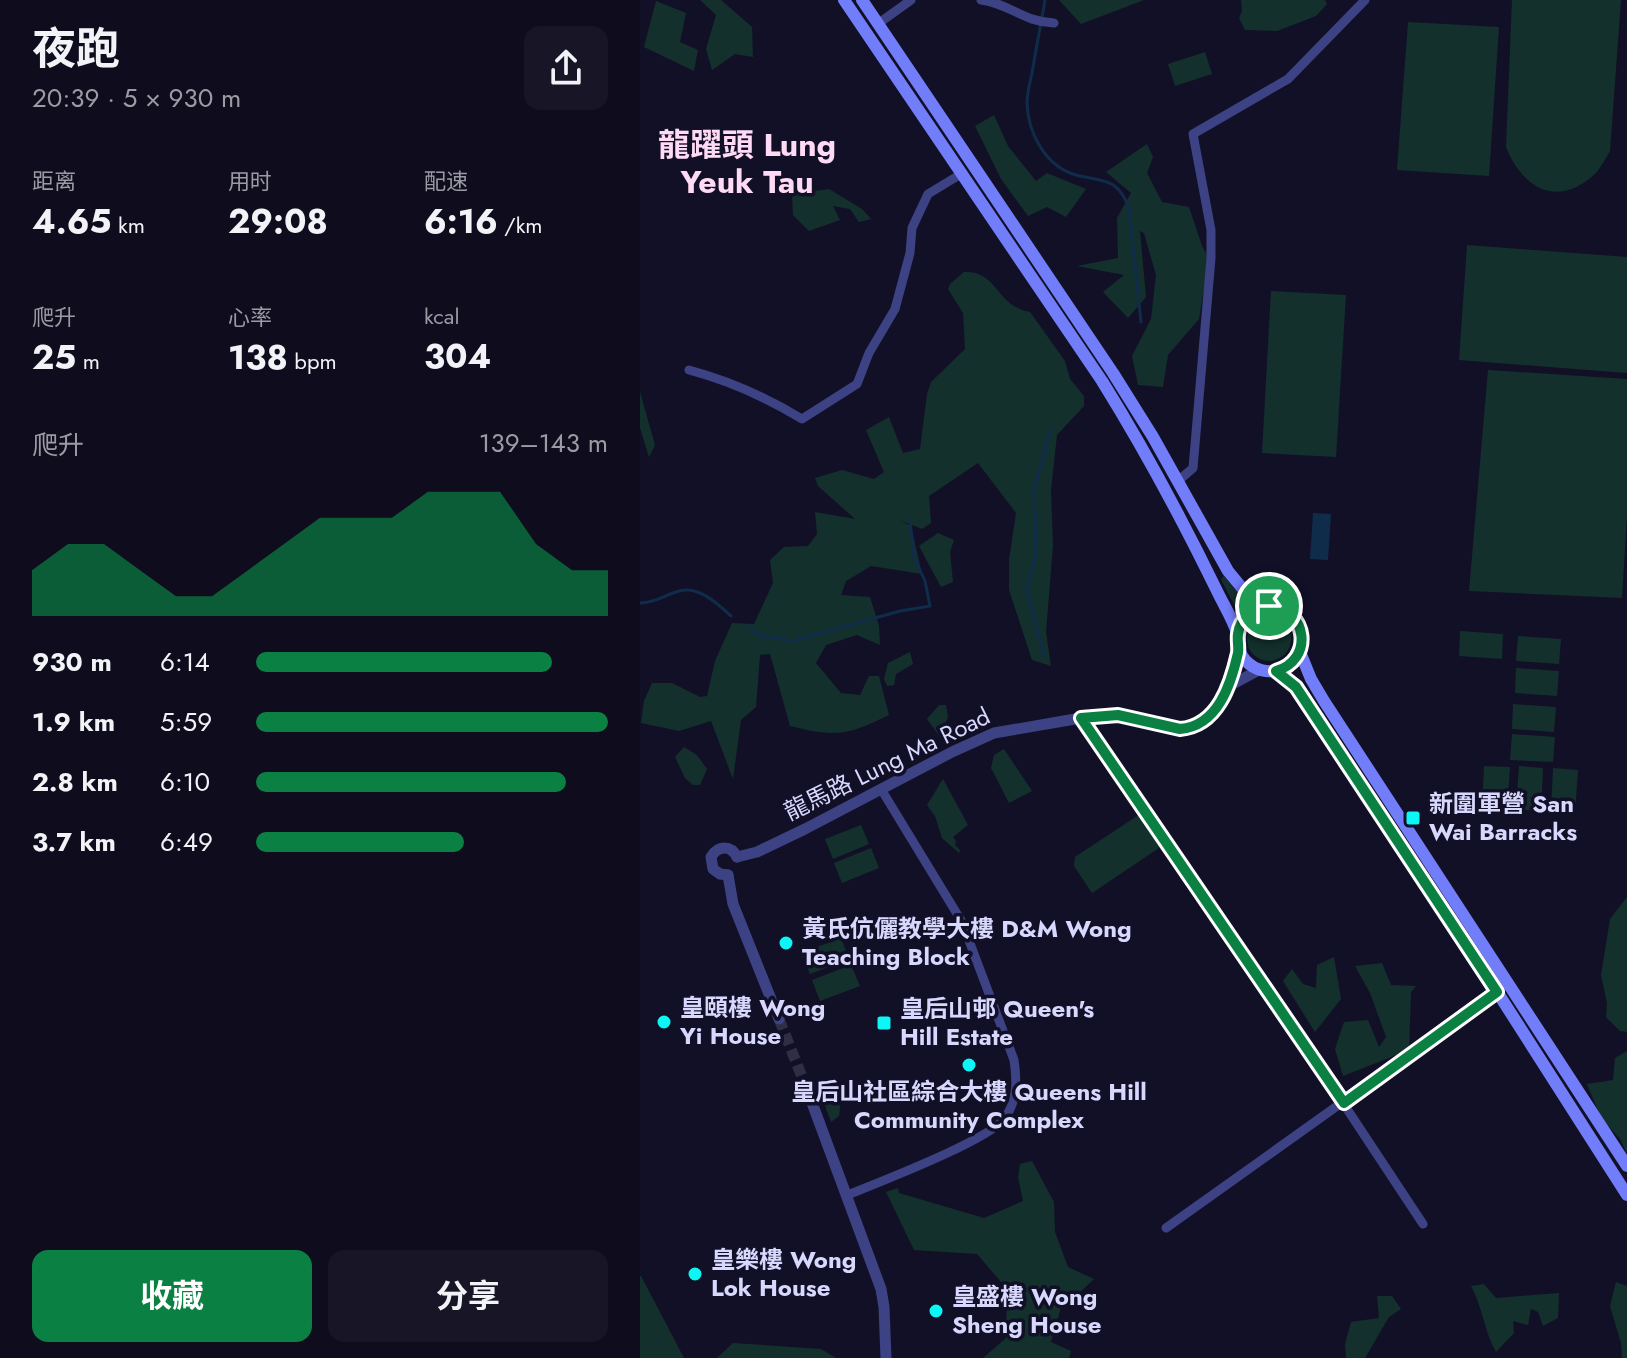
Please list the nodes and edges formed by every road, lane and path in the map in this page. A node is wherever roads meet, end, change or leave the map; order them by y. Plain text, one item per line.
1 (844, 0) edge
2 (862, 0) edge
3 (911, 0) edge
4 (981, 0) edge
5 (1365, 0) edge
6 (879, 23) junction
7 (1054, 23) dead end
8 (961, 174) junction
9 (689, 370) dead end
10 (1178, 481) junction
11 (1269, 606) junction
12 (1238, 642) junction
13 (1300, 652) junction
14 (1259, 670) junction
15 (1276, 671) junction
16 (1229, 686) junction
17 (1081, 718) junction
18 (881, 789) junction
19 (737, 857) junction
20 (728, 875) junction
21 (1497, 992) junction
22 (779, 1019) tunnel mouth
23 (808, 1092) tunnel mouth
24 (1344, 1103) junction
25 (1627, 1166) edge
26 (848, 1195) junction
27 (1627, 1195) edge
28 (1423, 1224) dead end
29 (1166, 1228) dead end
30 (886, 1358) edge

1 - 8 main road
2 - 6 main road
3 - 6 street
4 - 7 street
5 - 10 street
6 - 10 main road
8 - 9 street
8 - 12 main road
10 - 11 main road
11 - 12 main road
11 - 13 main road
12 - 14 main road
12 - 16 street, 龍馬路 Lung Ma Road
13 - 15 main road
13 - 25 main road
14 - 15 main road
14 - 16 street, 龍馬路 Lung Ma Road
15 - 21 main road
16 - 17 street, 龍馬路 Lung Ma Road
17 - 18 street, 龍馬路 Lung Ma Road
17 - 24 street
18 - 19 street, 龍馬路 Lung Ma Road
18 - 26 street
19 - 20 street
19 - 20 street, 龍馬路 Lung Ma Road
20 - 22 street, 龍馬路 Lung Ma Road
21 - 24 street
21 - 27 main road
23 - 26 street
24 - 28 street
24 - 29 street
26 - 30 street

